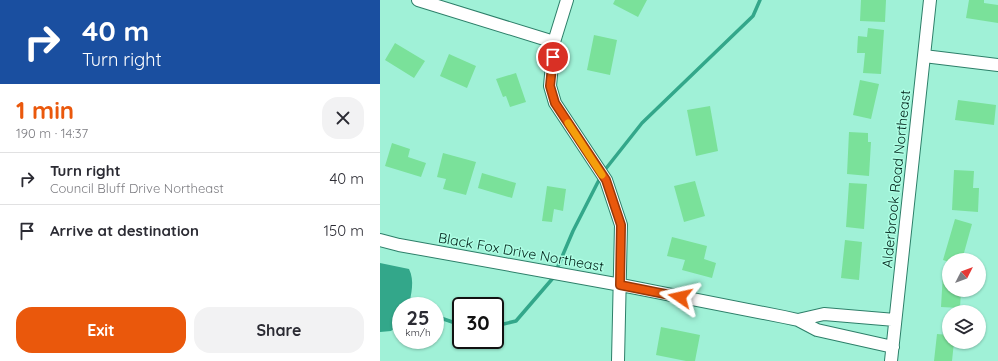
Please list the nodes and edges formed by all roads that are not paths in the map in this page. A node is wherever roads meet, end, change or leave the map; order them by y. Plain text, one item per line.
1 (418, 0) edge
2 (567, 0) edge
3 (930, 0) edge
4 (554, 42) junction
5 (924, 56) junction
6 (998, 65) edge
7 (380, 240) edge
8 (620, 285) junction
9 (798, 320) junction
10 (895, 320) junction
11 (893, 347) junction
12 (618, 361) edge
13 (891, 361) edge

1 - 4 street
2 - 4 street
3 - 5 street, Alderbrook Road Northeast
4 - 8 street
5 - 6 street
5 - 10 street, Alderbrook Road Northeast
7 - 8 street, Black Fox Drive Northeast
8 - 9 street, Black Fox Drive Northeast
8 - 12 street
9 - 10 street, Black Fox Drive Northeast
9 - 11 street, Black Fox Drive Northeast
10 - 11 street, Alderbrook Road Northeast
11 - 13 street, Alderbrook Road Northeast

